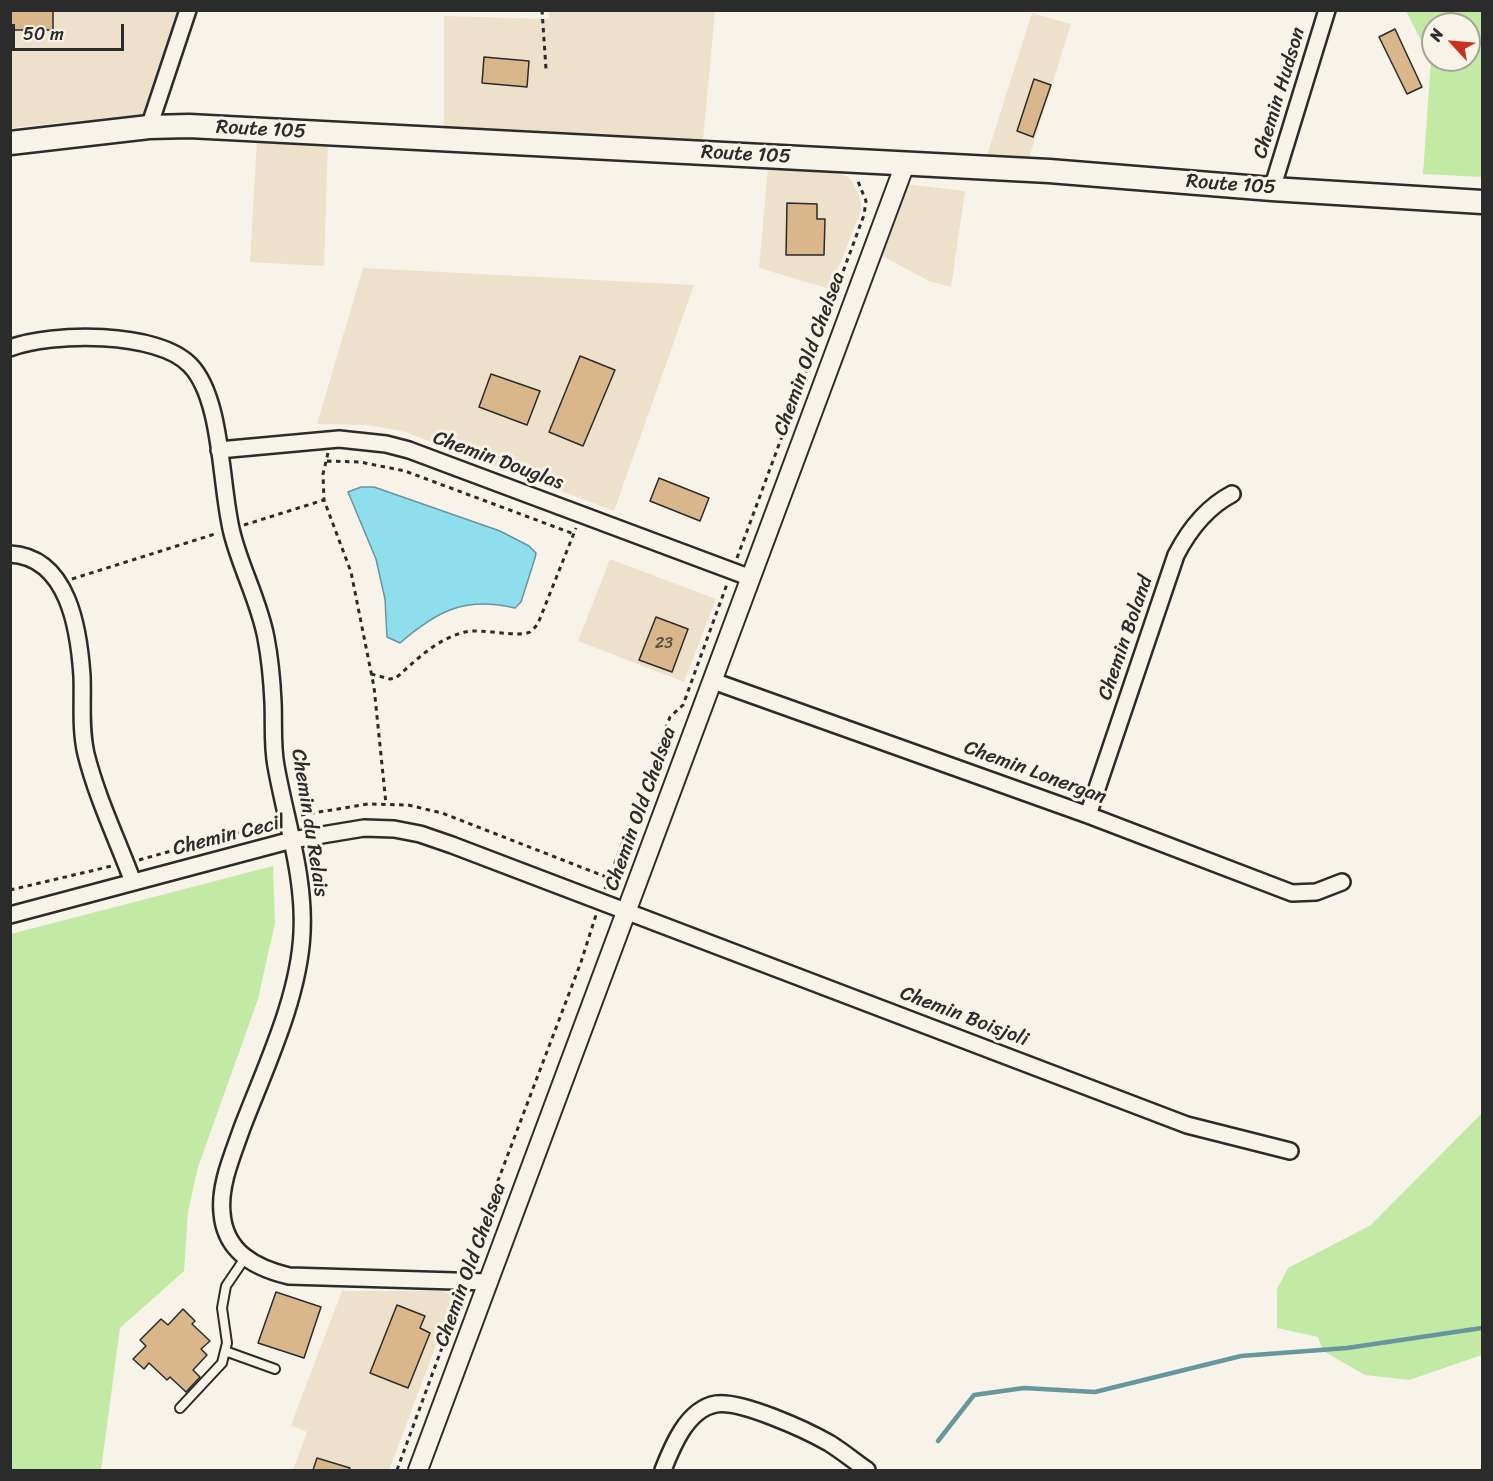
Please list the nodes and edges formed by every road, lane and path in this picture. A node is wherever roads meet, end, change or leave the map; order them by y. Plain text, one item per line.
1 (188, 10) edge
2 (542, 10) edge
3 (1327, 10) edge
4 (546, 69) dead end
5 (149, 127) junction
6 (10, 143) edge
7 (905, 164) junction
8 (858, 178) dead end
9 (1272, 189) junction
10 (1482, 202) edge
11 (10, 348) edge
12 (332, 440) junction
13 (219, 450) junction
14 (326, 461) junction
15 (1232, 494) dead end
16 (324, 500) junction
17 (581, 515) junction
18 (231, 529) junction
19 (574, 534) junction
20 (10, 554) edge
21 (732, 571) junction
22 (751, 578) junction
23 (59, 583) junction
24 (371, 674) junction
25 (712, 681) junction
26 (386, 804) dead end
27 (1088, 814) junction
28 (292, 840) junction
29 (133, 882) junction
30 (1342, 882) dead end
31 (601, 901) junction
32 (627, 910) junction
33 (10, 915) edge
34 (1290, 1151) dead end
35 (245, 1258) junction
36 (466, 1281) junction
37 (488, 1282) junction
38 (225, 1351) junction
39 (275, 1369) dead end
40 (180, 1408) dead end
41 (397, 1470) edge
42 (418, 1470) edge
43 (663, 1470) edge
44 (867, 1470) edge

1 - 5 street
2 - 4 path
3 - 9 street, Chemin Hudson
5 - 6 main road, Route 105
5 - 7 main road, Route 105
7 - 9 main road, Route 105
7 - 22 street, Chemin Old Chelsea
8 - 21 path
9 - 10 main road, Route 105
11 - 13 street, Chemin du Relais
12 - 13 street, Chemin Douglas
12 - 14 path
12 - 17 street, Chemin Douglas
13 - 18 street, Chemin du Relais
14 - 16 path
14 - 19 path
15 - 27 street, Chemin Boland
16 - 18 path
16 - 24 path
17 - 19 path
17 - 21 street, Chemin Douglas
18 - 23 path
18 - 28 street, Chemin du Relais
19 - 24 path
20 - 23 street
21 - 22 street, Chemin Douglas
21 - 31 path
22 - 25 street, Chemin Old Chelsea
23 - 29 street
24 - 26 path
25 - 27 street, Chemin Lonergan
25 - 32 street, Chemin Old Chelsea
27 - 30 street, Chemin Lonergan
28 - 29 street, Chemin Cecil
28 - 31 street, Chemin Cecil
28 - 35 street, Chemin du Relais
29 - 33 street, Chemin Cecil
31 - 32 street, Chemin Cecil
31 - 36 path
32 - 34 street, Chemin Boisjoli
32 - 37 street, Chemin Old Chelsea
35 - 36 street, Chemin du Relais
35 - 38 lane
36 - 37 street, Chemin du Relais
36 - 41 path
37 - 42 street, Chemin Old Chelsea
38 - 39 lane
38 - 40 lane
43 - 44 street

